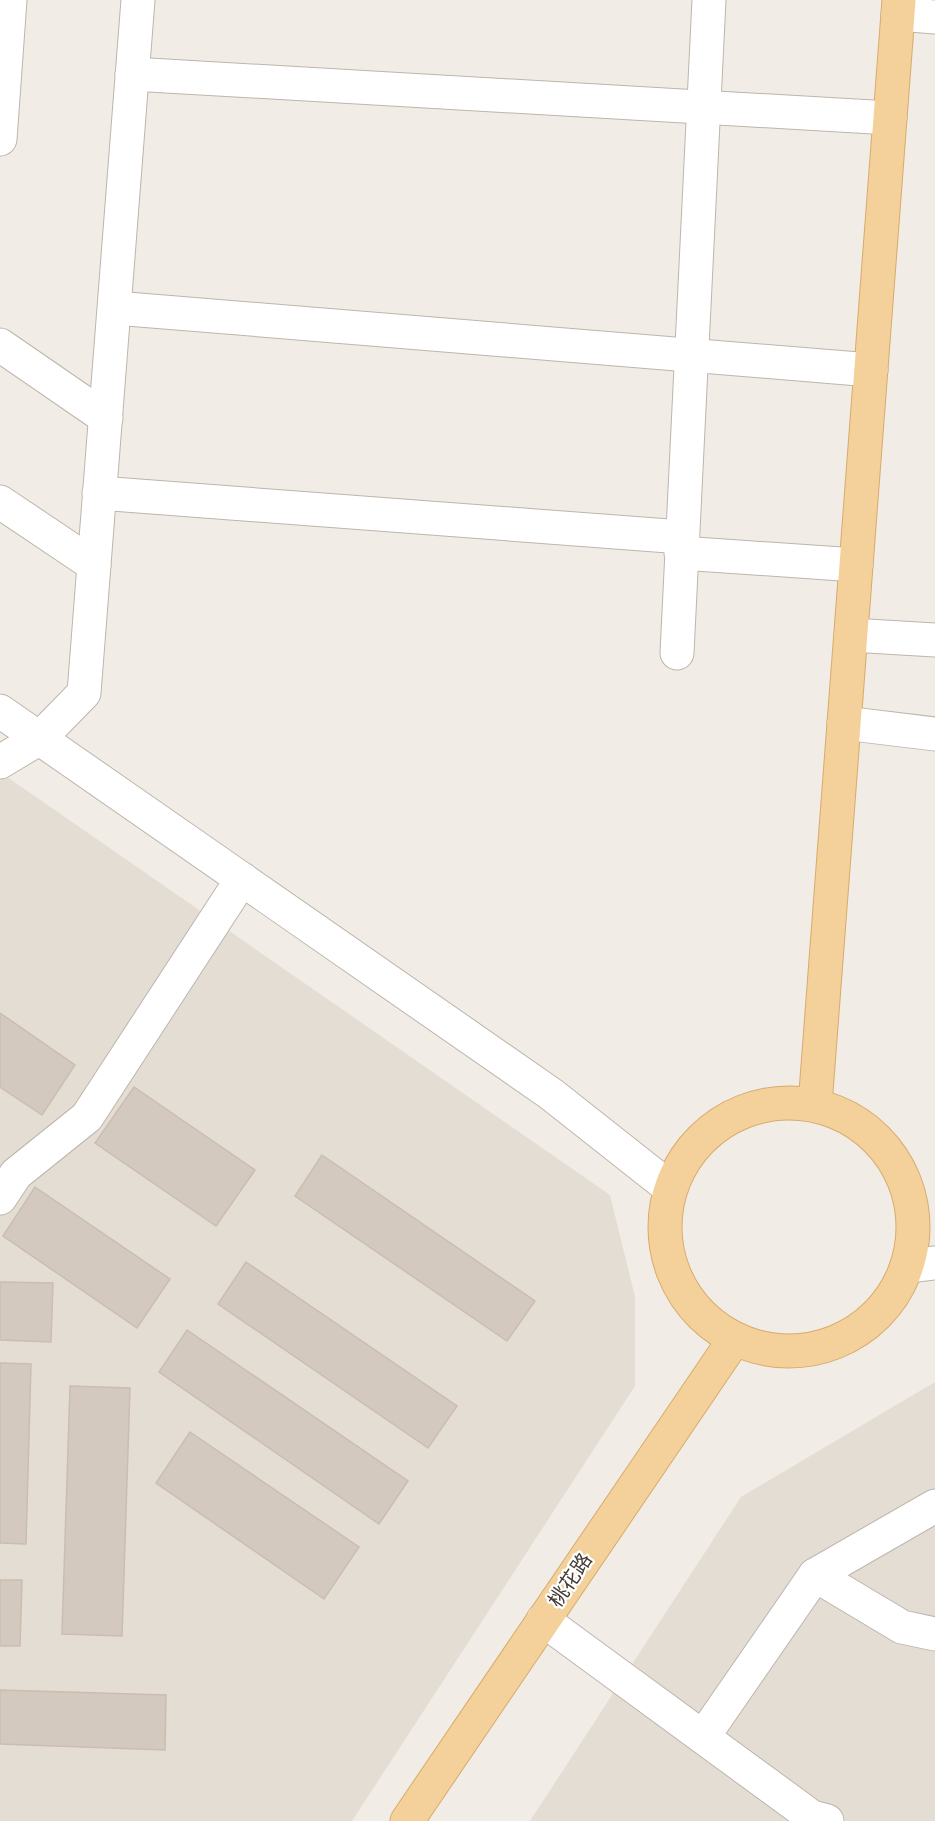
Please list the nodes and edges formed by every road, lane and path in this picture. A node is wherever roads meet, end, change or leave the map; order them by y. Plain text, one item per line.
1 (10, 0) edge
2 (138, 0) edge
3 (709, 0) edge
4 (898, 7) edge
5 (935, 17) edge
6 (132, 74) junction
7 (704, 108) junction
8 (890, 118) junction
9 (0, 140) edge
10 (115, 308) junction
11 (0, 345) edge
12 (691, 356) junction
13 (871, 370) junction
14 (106, 418) junction
15 (99, 493) junction
16 (0, 502) edge
17 (682, 545) junction
18 (94, 565) junction
19 (856, 565) junction
20 (851, 635) junction
21 (935, 640) edge
22 (677, 653) dead end
23 (0, 711) edge
24 (844, 723) junction
25 (935, 734) edge
26 (40, 738) junction
27 (0, 762) edge
28 (242, 879) junction
29 (815, 1105) junction
30 (670, 1188) junction
31 (0, 1198) edge
32 (921, 1265) edge
33 (734, 1340) junction
34 (935, 1506) edge
35 (815, 1575) junction
36 (543, 1620) junction
37 (935, 1634) edge
38 (703, 1737) junction
39 (407, 1821) edge
40 (827, 1821) edge

1 - 9 street
2 - 6 street
3 - 7 street
4 - 5 street
4 - 8 main road
6 - 7 street
6 - 10 street
7 - 8 street
7 - 12 street
8 - 13 main road
10 - 12 street
10 - 14 street
11 - 14 street
12 - 13 street
12 - 17 street
13 - 19 main road
14 - 15 street
15 - 17 street
15 - 18 street
16 - 18 street
17 - 19 street
17 - 22 street
18 - 26 street
19 - 20 main road
20 - 21 street
20 - 24 main road
23 - 26 street
24 - 25 street
24 - 29 main road
26 - 27 street
26 - 28 street
28 - 30 street
28 - 31 street
29 - 30 main road
29 - 32 main road
30 - 33 main road
32 - 33 main road
33 - 36 main road, 桃花路
34 - 35 street
35 - 37 street
35 - 38 street
36 - 38 street
36 - 39 main road, 桃花路
38 - 40 street

